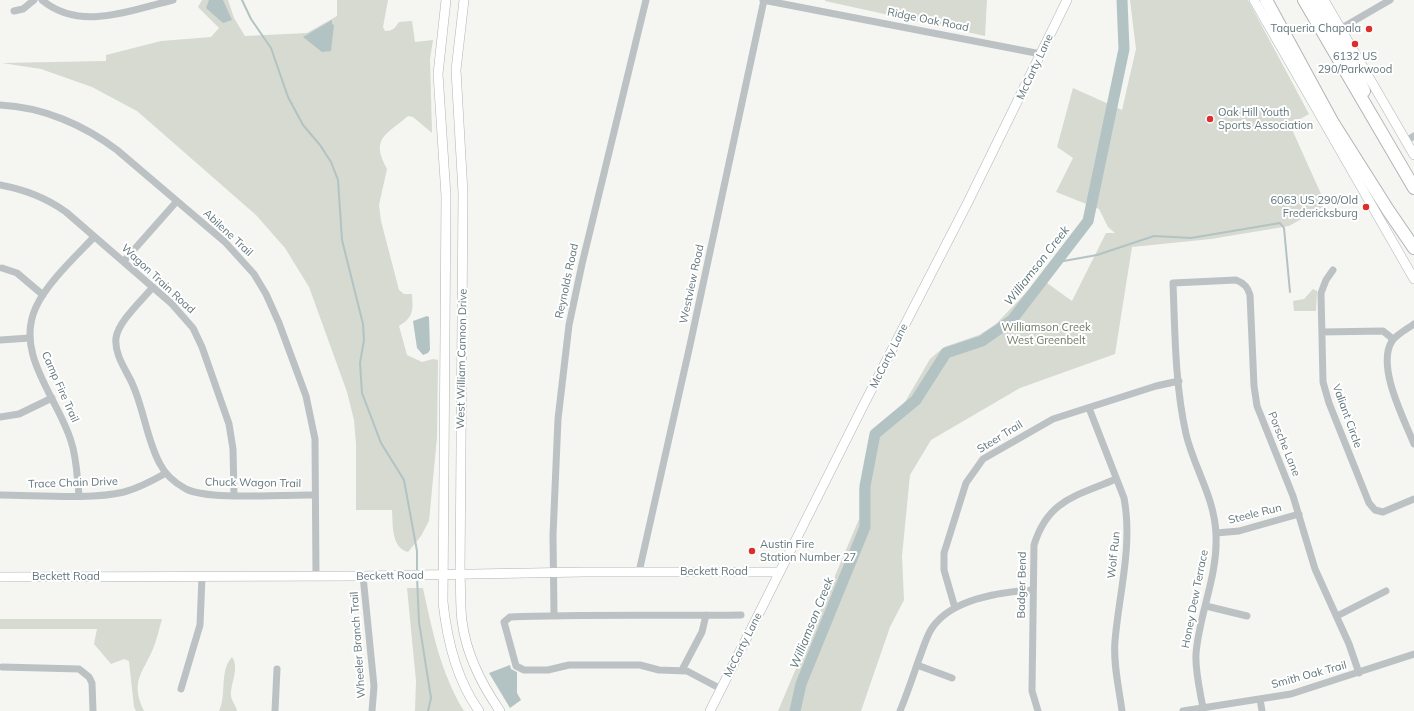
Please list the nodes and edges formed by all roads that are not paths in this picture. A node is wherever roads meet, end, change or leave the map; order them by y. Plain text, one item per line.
1 (34, 0) edge
2 (42, 0) edge
3 (173, 0) edge
4 (446, 0) edge
5 (464, 0) edge
6 (646, 0) edge
7 (763, 0) edge
8 (1067, 0) edge
9 (1254, 0) edge
10 (1266, 0) edge
11 (1304, 0) edge
12 (1317, 0) edge
13 (1324, 0) edge
14 (1390, 0) edge
15 (143, 4) edge
16 (14, 11) dead end
17 (1340, 29) junction
18 (1041, 54) junction
19 (0, 105) edge
20 (1376, 124) junction
21 (1410, 138) edge
22 (1414, 155) edge
23 (0, 185) edge
24 (1414, 188) edge
25 (176, 201) junction
26 (94, 237) junction
27 (1414, 248) edge
28 (124, 261) junction
29 (2, 268) dead end
30 (1333, 270) dead end
31 (1410, 270) edge
32 (1414, 279) edge
33 (1173, 283) joint
34 (153, 287) junction
35 (43, 295) junction
36 (1414, 324) edge
37 (1322, 332) junction
38 (30, 338) junction
39 (1393, 339) junction
40 (0, 340) edge
41 (1179, 381) junction
42 (52, 398) junction
43 (1089, 408) junction
44 (0, 417) edge
45 (1414, 444) edge
46 (166, 473) junction
47 (1116, 479) junction
48 (0, 495) edge
49 (79, 495) junction
50 (234, 495) junction
51 (315, 495) junction
52 (1414, 499) edge
53 (1299, 514) junction
54 (1216, 533) junction
55 (639, 572) junction
56 (780, 572) junction
57 (553, 574) junction
58 (443, 575) junction
59 (460, 575) junction
60 (0, 576) edge
61 (316, 576) junction
62 (363, 576) junction
63 (202, 577) junction
64 (1033, 590) junction
65 (1386, 591) dead end
66 (1206, 606) junction
67 (955, 608) junction
68 (556, 615) junction
69 (706, 615) junction
70 (740, 615) dead end
71 (1247, 616) dead end
72 (1337, 616) junction
73 (1414, 654) edge
74 (917, 665) junction
75 (2, 668) dead end
76 (277, 669) dead end
77 (682, 670) junction
78 (1359, 673) junction
79 (952, 678) dead end
80 (181, 689) dead end
81 (720, 691) junction
82 (1260, 699) junction
83 (1203, 708) junction
84 (94, 711) edge
85 (275, 711) edge
86 (372, 711) edge
87 (479, 711) edge
88 (500, 711) edge
89 (710, 711) edge
90 (900, 711) edge
91 (1038, 711) edge
92 (1122, 711) edge
93 (1183, 711) edge
94 (1262, 711) edge

1 - 16 street
2 - 15 street
3 - 15 street
4 - 58 main road, West William Cannon Drive
5 - 59 main road, West William Cannon Drive
6 - 57 street, Reynolds Road
7 - 18 street, Ridge Oak Road
7 - 55 street, Westview Road
8 - 18 main road, McCarty Lane
9 - 31 main road
10 - 27 highway
11 - 20 highway
12 - 20 highway
13 - 17 main road
14 - 17 street
17 - 21 main road
18 - 56 main road, McCarty Lane
19 - 25 street, Abilene Trail
20 - 24 highway
21 - 22 main road
23 - 26 street, Wagon Train Road
25 - 28 street
25 - 51 street, Abilene Trail
26 - 28 street, Wagon Train Road
26 - 35 street, Camp Fire Trail
28 - 34 street, Wagon Train Road
29 - 35 street
30 - 37 street
31 - 32 main road
33 - 41 street, Honey Dew Terrace
33 - 53 street, Porsche Lane
34 - 46 street, Chuck Wagon Trail
34 - 50 street, Wagon Train Road
35 - 38 street, Camp Fire Trail
36 - 39 street
37 - 39 street
37 - 52 street, Valiant Circle
38 - 40 street
38 - 42 street, Camp Fire Trail
39 - 45 street
41 - 43 street, Steer Trail
41 - 54 street, Honey Dew Terrace
42 - 44 street
42 - 49 street, Camp Fire Trail
43 - 47 street, Wolf Run
43 - 67 street, Steer Trail
46 - 49 street, Trace Chain Drive
46 - 50 street, Chuck Wagon Trail
47 - 64 street, Badger Bend
47 - 92 street, Wolf Run
48 - 49 street, Trace Chain Drive
50 - 51 street, Chuck Wagon Trail
51 - 61 street, Abilene Trail
53 - 54 street, Steele Run
53 - 72 street, Porsche Lane
54 - 66 street, Honey Dew Terrace
55 - 56 main road, Beckett Road
55 - 57 main road, Beckett Road
56 - 81 main road, McCarty Lane
57 - 59 main road, Beckett Road
57 - 68 street, Reynolds Road
58 - 59 main road, Beckett Road
58 - 62 main road, Beckett Road
58 - 87 main road, West William Cannon Drive
59 - 88 main road, West William Cannon Drive
60 - 63 main road, Beckett Road
61 - 62 main road, Beckett Road
61 - 63 main road, Beckett Road
62 - 86 street, Wheeler Branch Trail
63 - 80 street
64 - 67 street
64 - 91 street, Badger Bend
65 - 72 street
66 - 71 street
66 - 83 street, Honey Dew Terrace
67 - 74 street
68 - 69 street
68 - 77 street
69 - 70 street
69 - 77 street
72 - 78 street, Porsche Lane
73 - 78 street, Smith Oak Trail
74 - 79 street
74 - 90 street
75 - 84 street
76 - 85 street
77 - 81 street
78 - 82 street, Smith Oak Trail
81 - 89 main road, McCarty Lane
82 - 83 street, Smith Oak Trail
82 - 94 street
83 - 93 street, Smith Oak Trail

